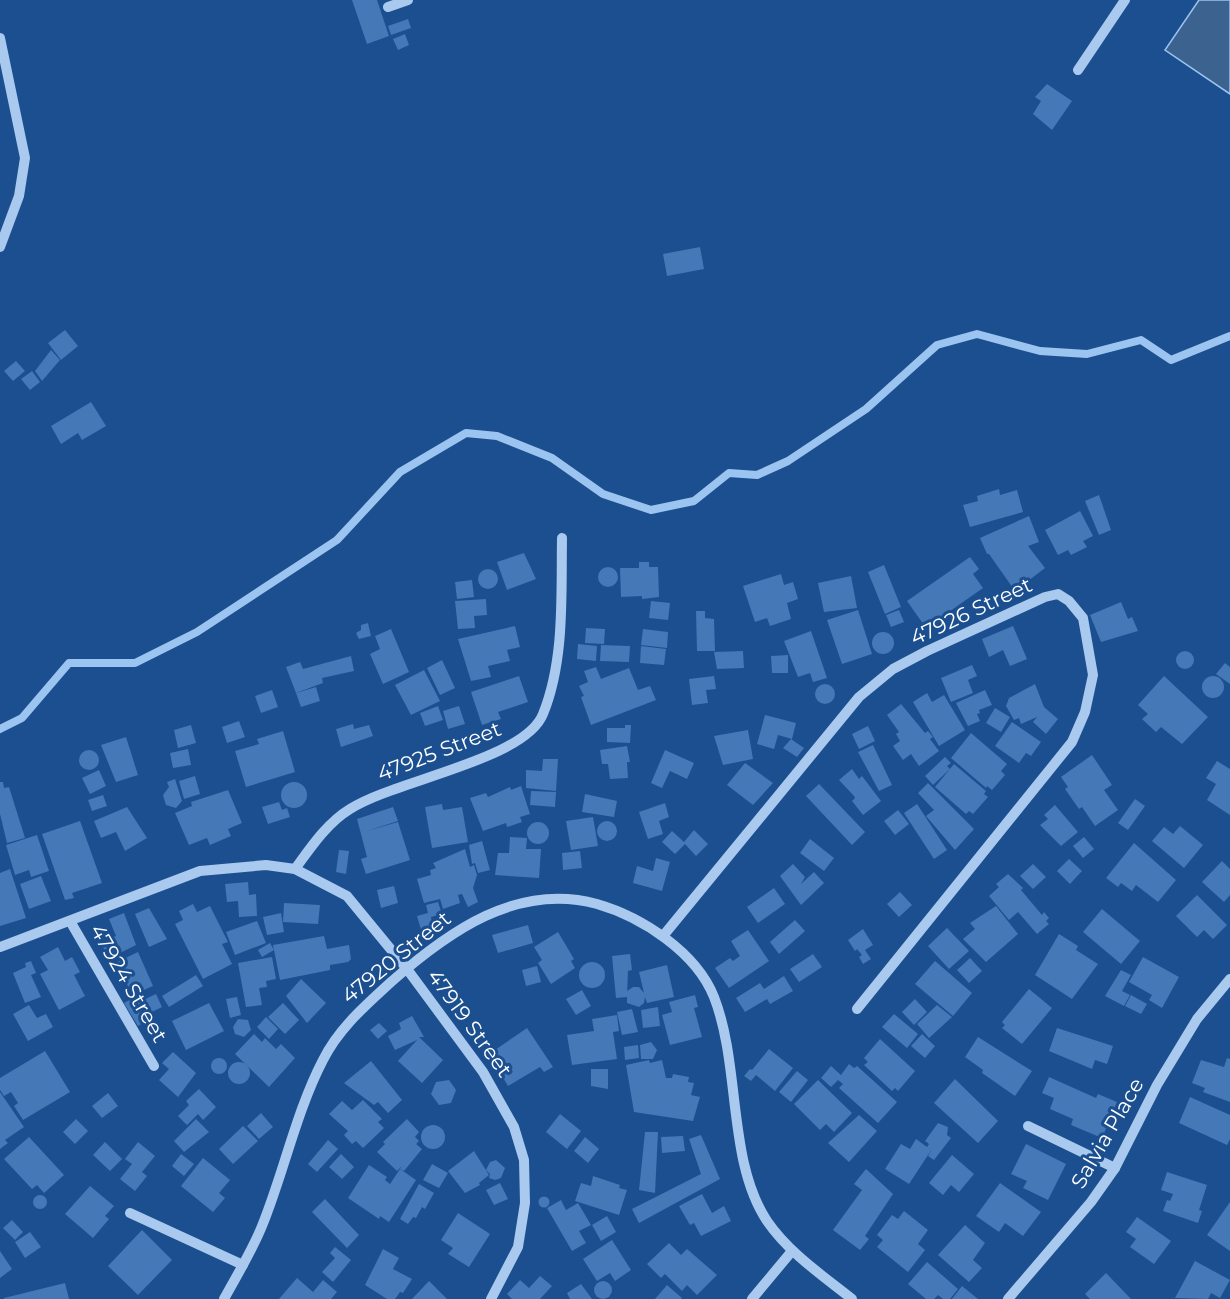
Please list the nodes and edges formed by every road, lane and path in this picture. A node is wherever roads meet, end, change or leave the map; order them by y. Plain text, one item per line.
1 (408, 0) edge
2 (1125, 0) edge
3 (388, 7) dead end
4 (0, 38) edge
5 (1078, 70) dead end
6 (0, 247) edge
7 (562, 538) dead end
8 (295, 869) junction
9 (70, 921) junction
10 (663, 936) junction
11 (0, 947) edge
12 (407, 969) junction
13 (1230, 979) edge
14 (857, 1009) dead end
15 (154, 1066) dead end
16 (1028, 1126) dead end
17 (1115, 1168) junction
18 (130, 1213) dead end
19 (792, 1251) junction
20 (243, 1266) junction
21 (224, 1299) edge
22 (491, 1299) edge
23 (752, 1299) edge
24 (852, 1299) edge
25 (1008, 1299) edge

1 - 3 street
2 - 5 street
4 - 6 street
7 - 8 street, 47925 Street
8 - 9 street, 47919 Street
8 - 12 street, 47919 Street
9 - 11 street, 47919 Street
9 - 15 street, 47924 Street
10 - 12 street, 47920 Street
10 - 14 street, 47926 Street
10 - 19 street, 47920 Street
12 - 20 street, 47920 Street
12 - 22 street, 47919 Street
13 - 17 street, Salvia Place
16 - 17 street
17 - 25 street, Salvia Place
18 - 20 street
19 - 23 street
19 - 24 street, 47920 Street
20 - 21 street, 47920 Street

